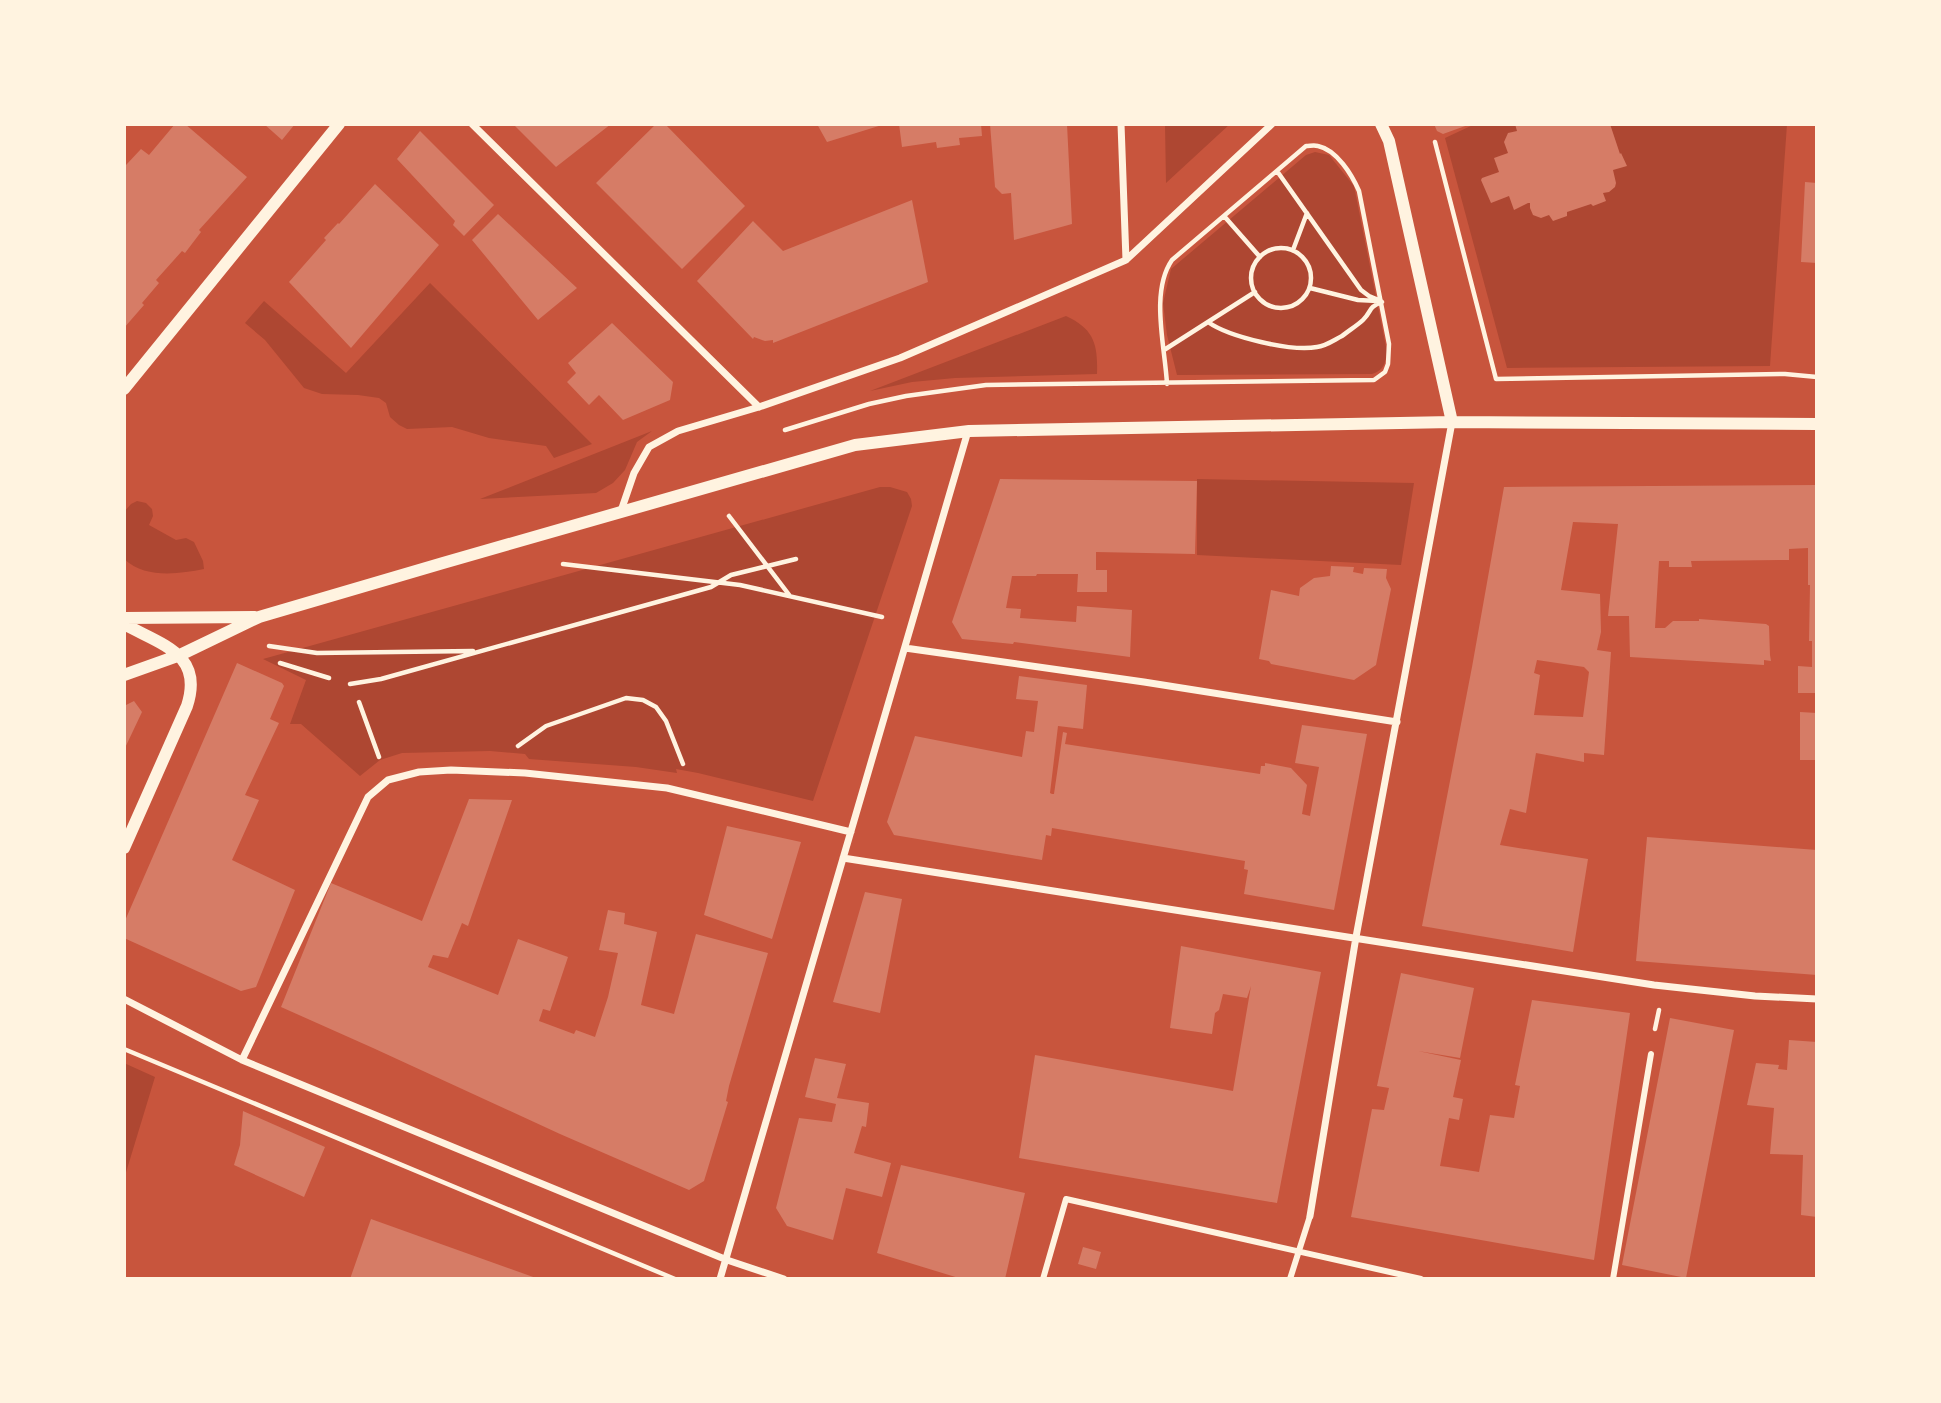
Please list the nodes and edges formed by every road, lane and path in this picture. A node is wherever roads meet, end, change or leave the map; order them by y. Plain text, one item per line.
1 (339, 124) edge
2 (471, 124) edge
3 (1121, 124) edge
4 (1272, 124) edge
5 (1381, 124) edge
6 (1435, 142) dead end
7 (1277, 171) junction
8 (1307, 213) junction
9 (1224, 216) junction
10 (1293, 250) junction
11 (1260, 257) junction
12 (1126, 260) junction
13 (1310, 288) junction
14 (1255, 292) junction
15 (1382, 302) junction
16 (1208, 323) junction
17 (1164, 351) junction
18 (1817, 377) edge
19 (1167, 384) junction
20 (124, 389) edge
21 (759, 407) junction
22 (1452, 422) junction
23 (1817, 424) edge
24 (968, 430) junction
25 (781, 431) dead end
26 (621, 512) junction
27 (729, 516) dead end
28 (796, 559) dead end
29 (563, 564) dead end
30 (766, 566) junction
31 (717, 582) junction
32 (790, 596) junction
33 (259, 617) junction
34 (882, 617) dead end
35 (124, 618) edge
36 (124, 624) edge
37 (268, 646) dead end
38 (905, 648) junction
39 (482, 651) junction
40 (180, 655) junction
41 (280, 663) dead end
42 (124, 675) edge
43 (329, 678) dead end
44 (350, 684) dead end
45 (359, 702) dead end
46 (1397, 722) junction
47 (514, 749) dead end
48 (388, 780) junction
49 (691, 794) junction
50 (851, 832) junction
51 (124, 848) edge
52 (844, 858) junction
53 (1356, 937) junction
54 (1664, 986) junction
55 (124, 999) edge
56 (1817, 999) edge
57 (124, 1048) edge
58 (1651, 1054) joint
59 (242, 1060) junction
60 (1310, 1216) joint
61 (1299, 1251) junction
62 (727, 1260) junction
63 (675, 1279) edge
64 (720, 1279) edge
65 (784, 1279) edge
66 (1043, 1279) edge
67 (1290, 1279) edge
68 (1421, 1279) edge
69 (1613, 1279) edge

1 - 20 street
2 - 21 street
3 - 12 street
4 - 12 street
5 - 22 street
6 - 18 path
7 - 8 path
7 - 9 path
7 - 15 path
8 - 10 path
8 - 15 path
9 - 11 path
9 - 17 path
10 - 11 path
10 - 13 path
11 - 14 path
12 - 21 street
13 - 14 path
13 - 15 path
14 - 16 path
15 - 16 path
15 - 19 path
16 - 17 path
17 - 19 path
19 - 25 path
21 - 26 street
22 - 23 street
22 - 24 street
22 - 46 street
24 - 26 street
24 - 38 street
26 - 33 street
27 - 30 path
28 - 30 path
29 - 31 path
30 - 31 path
30 - 32 path
31 - 32 path
31 - 39 path
32 - 34 path
33 - 35 street
33 - 40 street
36 - 40 street
37 - 39 path
38 - 46 street
38 - 50 street
39 - 44 path
40 - 42 street
40 - 51 street
41 - 43 path
45 - 48 path
46 - 53 street
47 - 49 path
48 - 49 street
48 - 59 street
49 - 50 street
50 - 52 street
52 - 53 street
52 - 62 street
53 - 54 street
53 - 60 street
54 - 56 street
54 - 58 path
55 - 59 street
57 - 63 path
58 - 69 street
59 - 62 street
60 - 61 street
61 - 66 street
61 - 67 street
61 - 68 street
62 - 64 street
62 - 65 street

